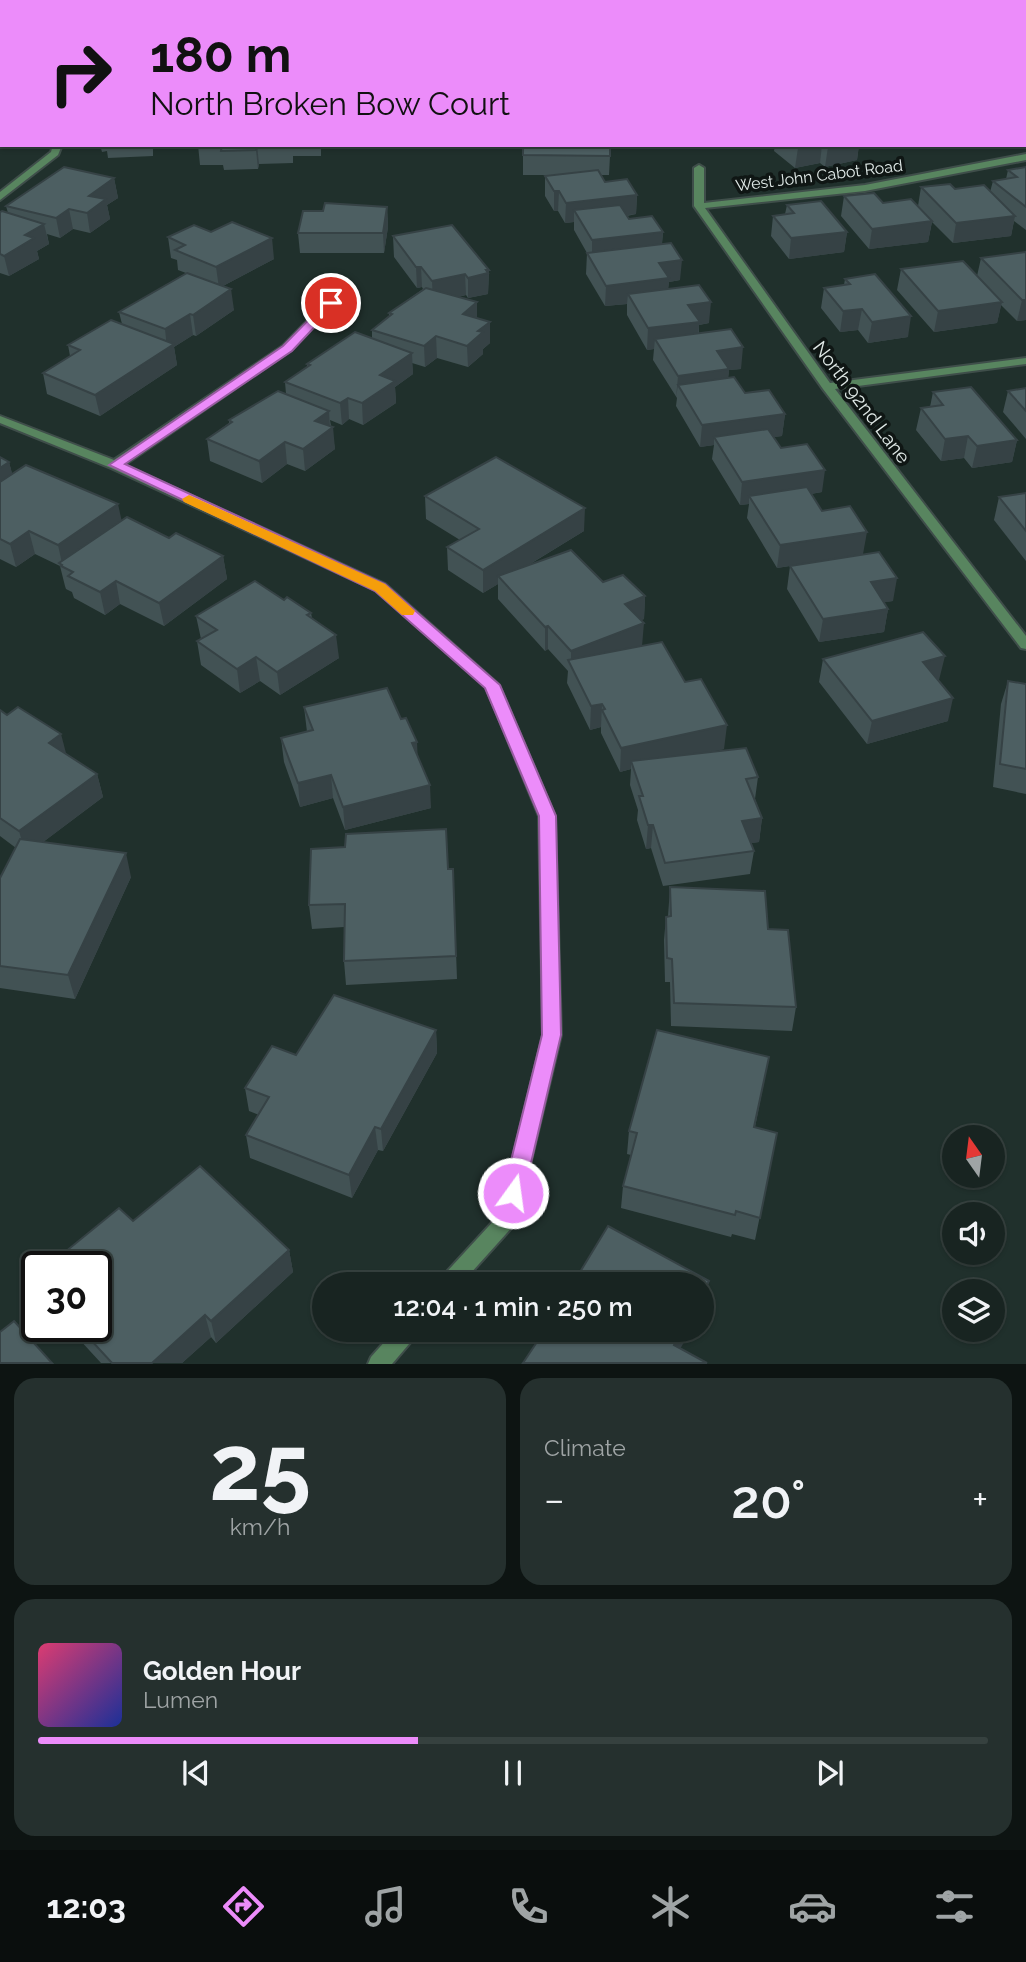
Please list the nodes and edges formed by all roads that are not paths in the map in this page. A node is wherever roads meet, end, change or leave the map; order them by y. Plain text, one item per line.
1 (57, 147) edge
2 (1026, 157) edge
3 (699, 168) dead end
4 (0, 197) edge
5 (699, 206) junction
6 (331, 303) dead end
7 (1026, 360) edge
8 (827, 387) junction
9 (0, 419) edge
10 (115, 465) junction
11 (1026, 645) edge
12 (460, 1272) edge
13 (397, 1342) edge
14 (378, 1363) edge

1 - 4 street
2 - 5 street, West John Cabot Road
3 - 5 street
5 - 8 street, North 92nd Lane
6 - 10 street
7 - 8 street
8 - 11 street, North 92nd Lane
9 - 10 street
10 - 12 street
13 - 14 street

